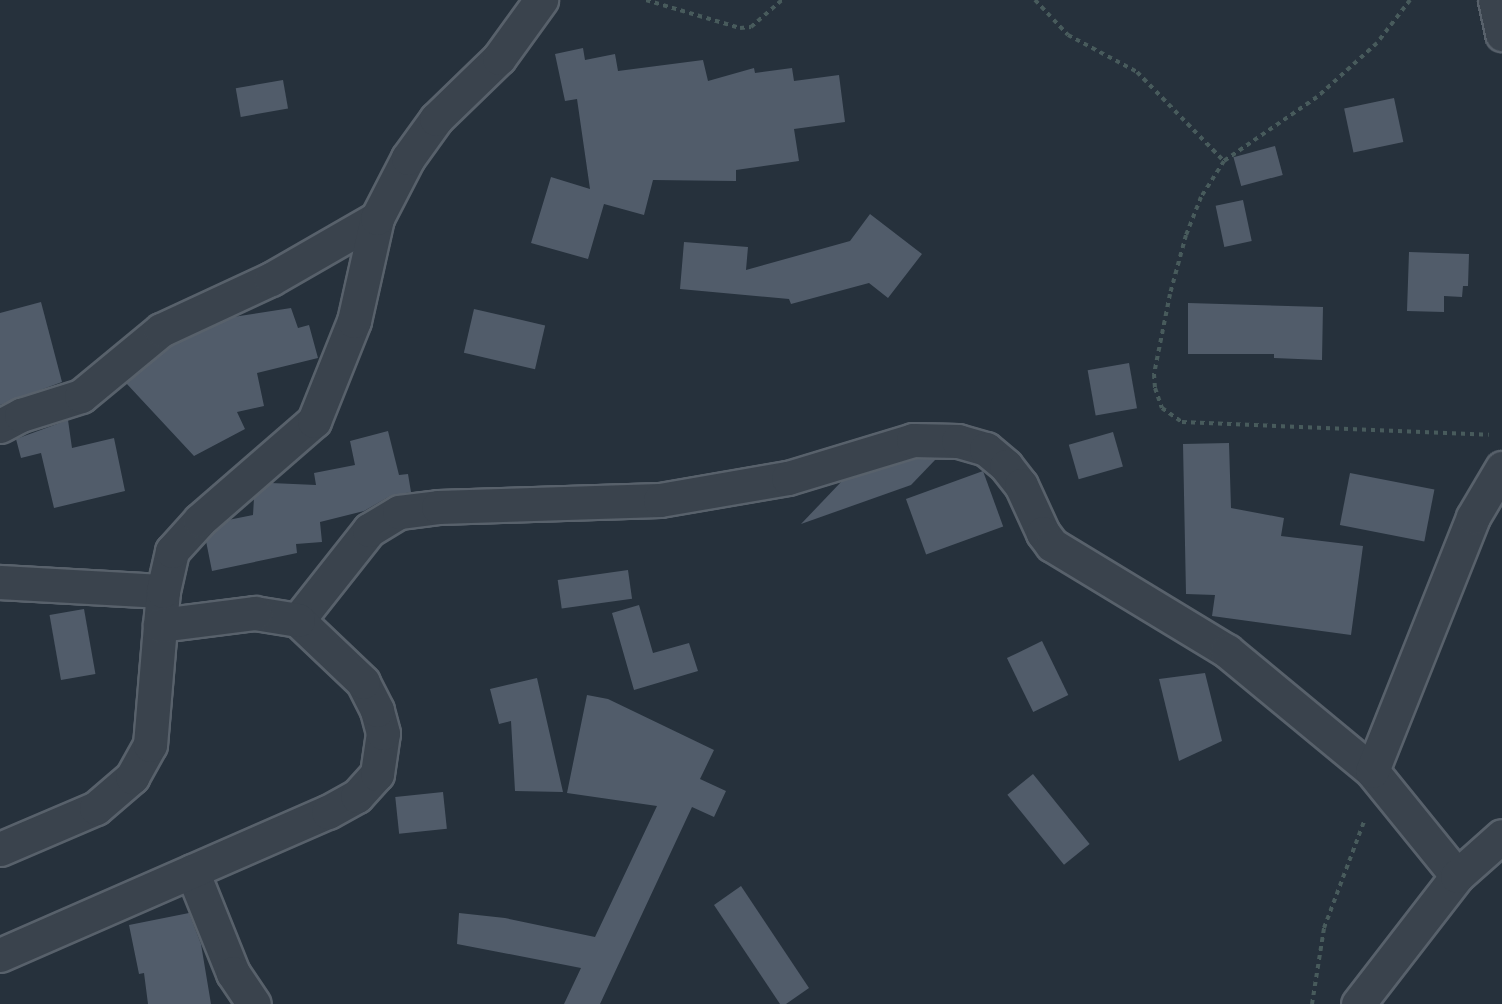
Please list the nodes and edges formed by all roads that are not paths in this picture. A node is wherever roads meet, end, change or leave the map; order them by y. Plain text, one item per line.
1 (541, 0) edge
2 (1495, 0) edge
3 (1502, 34) edge
4 (377, 218) junction
5 (0, 426) edge
6 (1502, 468) edge
7 (0, 582) edge
8 (164, 591) junction
9 (298, 620) junction
10 (160, 625) junction
11 (1372, 771) junction
12 (1502, 836) edge
13 (0, 849) edge
14 (192, 871) junction
15 (1457, 876) junction
16 (0, 955) edge
17 (254, 1004) edge
18 (1358, 1004) edge

1 - 4 street
2 - 3 street
4 - 5 street
4 - 8 street
6 - 11 street
7 - 8 street
8 - 10 street
9 - 10 street
9 - 11 street
9 - 14 street
10 - 13 street
11 - 15 street
12 - 15 street
14 - 16 street
14 - 17 street
15 - 18 street

